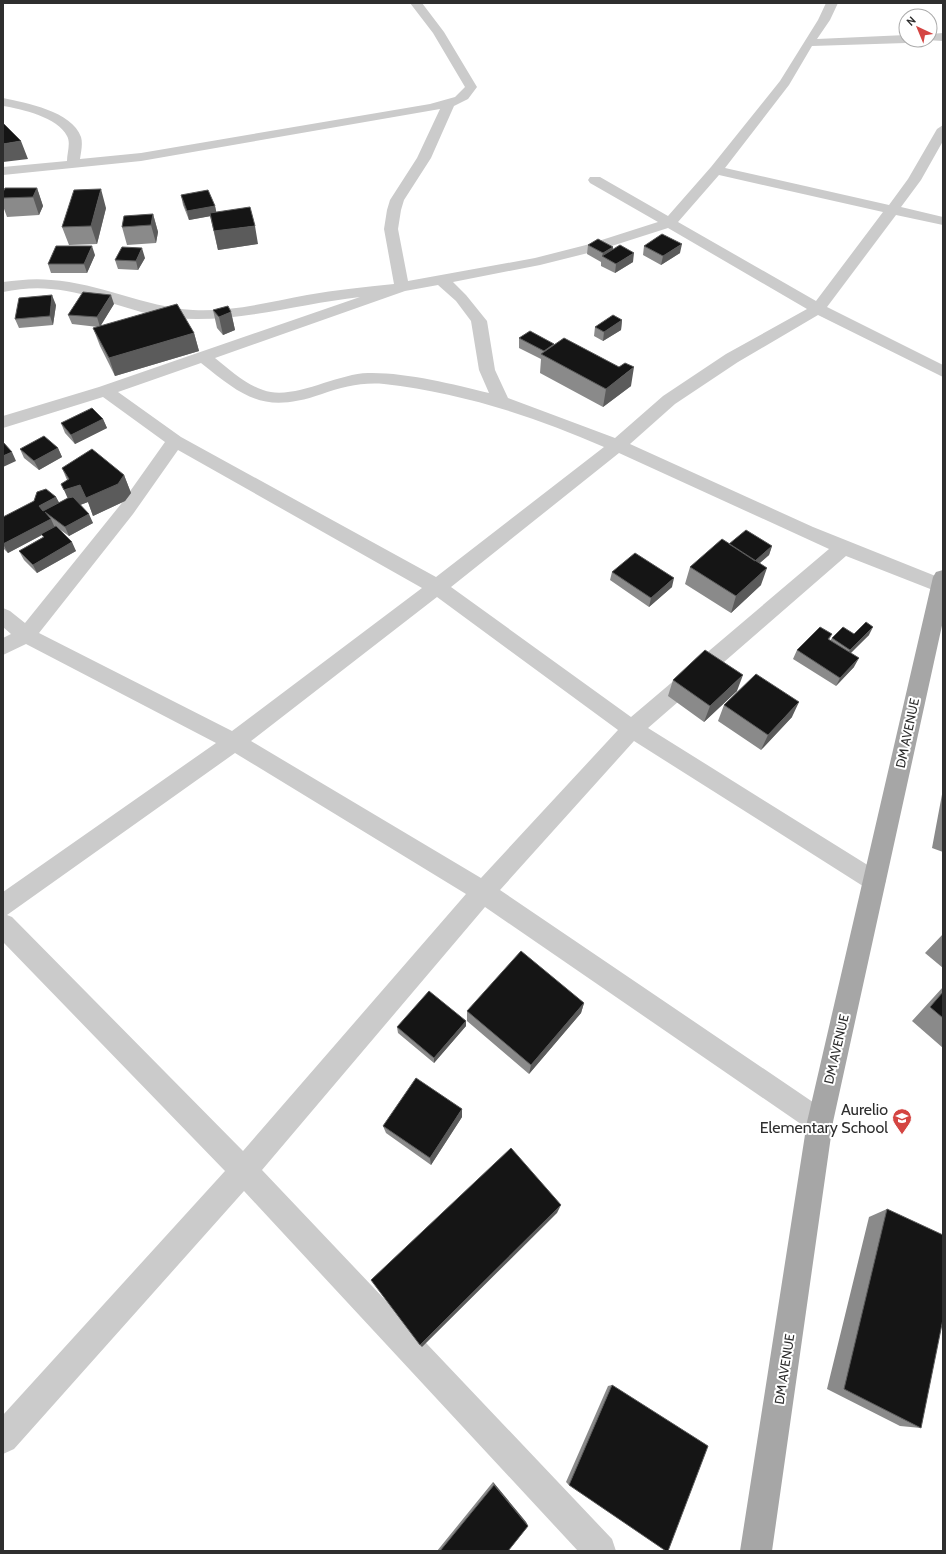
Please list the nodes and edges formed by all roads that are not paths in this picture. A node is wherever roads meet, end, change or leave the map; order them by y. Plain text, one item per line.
1 (416, 3) edge
2 (832, 3) edge
3 (898, 39) edge
4 (808, 43) junction
5 (3, 102) edge
6 (449, 103) junction
7 (943, 129) edge
8 (73, 164) junction
9 (716, 170) junction
10 (3, 171) edge
11 (594, 180) dead end
12 (893, 210) junction
13 (943, 221) edge
14 (670, 223) junction
15 (441, 279) junction
16 (3, 287) edge
17 (402, 287) junction
18 (818, 309) junction
19 (204, 357) junction
20 (943, 372) edge
21 (105, 391) junction
22 (501, 402) junction
23 (3, 422) edge
24 (174, 441) junction
25 (618, 445) junction
26 (842, 548) junction
27 (942, 583) edge
28 (437, 587) junction
29 (3, 616) edge
30 (26, 635) junction
31 (3, 647) edge
32 (632, 729) junction
33 (234, 742) junction
34 (874, 881) junction
35 (483, 892) junction
36 (3, 906) edge
37 (3, 925) edge
38 (820, 1122) junction
39 (244, 1171) junction
40 (3, 1438) edge
41 (600, 1551) edge
42 (756, 1551) edge

1 - 6 street
2 - 4 street
3 - 4 street
4 - 9 street
5 - 8 street
6 - 8 street
6 - 17 street
7 - 12 street
8 - 10 street
9 - 12 street
9 - 14 street
11 - 14 street
12 - 13 street
12 - 18 street
14 - 15 street
14 - 18 street
15 - 17 street
15 - 22 street
16 - 17 street
17 - 19 street
18 - 20 street
18 - 25 street
19 - 21 street
19 - 22 street
21 - 23 street
21 - 24 street
22 - 25 street
24 - 28 street
24 - 30 street
25 - 26 street
25 - 28 street
26 - 27 street
26 - 32 street
27 - 34 main road, DM AVENUE
28 - 32 street
28 - 33 street
29 - 30 street
30 - 31 street
30 - 33 street
32 - 34 street
32 - 35 street
33 - 35 street
33 - 36 street
34 - 38 main road, DM AVENUE
35 - 38 street
35 - 39 street
37 - 39 street
38 - 42 main road, DM AVENUE
39 - 40 street
39 - 41 street

